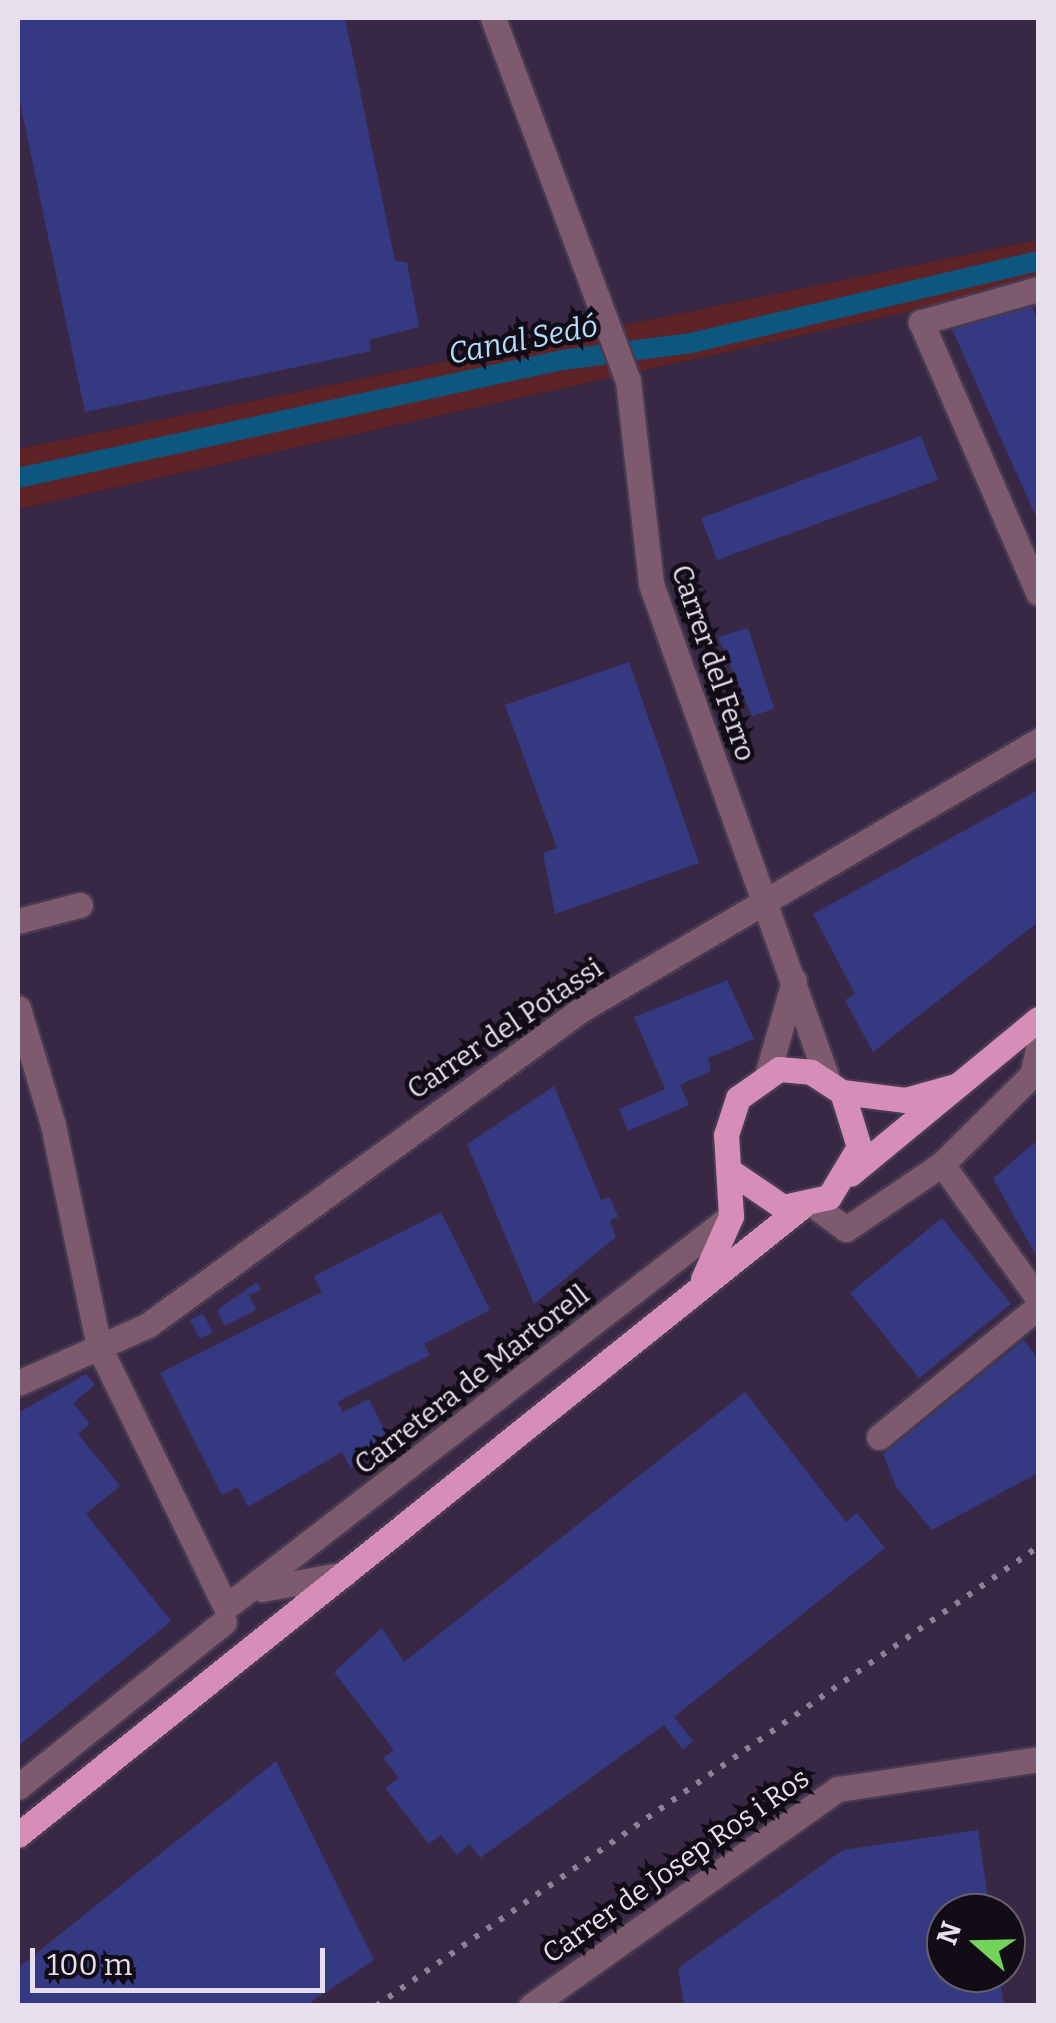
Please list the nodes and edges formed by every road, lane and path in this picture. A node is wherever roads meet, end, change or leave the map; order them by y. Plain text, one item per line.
1 (494, 18) edge
2 (1038, 288) edge
3 (1038, 593) edge
4 (1038, 742) edge
5 (762, 898) junction
6 (80, 906) dead end
7 (18, 921) edge
8 (794, 981) junction
9 (18, 1008) edge
10 (1038, 1019) edge
11 (1038, 1048) edge
12 (768, 1072) junction
13 (957, 1085) junction
14 (835, 1087) junction
15 (942, 1164) junction
16 (733, 1173) junction
17 (850, 1174) junction
18 (807, 1205) junction
19 (731, 1216) junction
20 (696, 1292) junction
21 (1038, 1298) edge
22 (1038, 1307) edge
23 (99, 1347) junction
24 (18, 1382) edge
25 (879, 1437) dead end
26 (346, 1574) junction
27 (250, 1591) junction
28 (225, 1615) junction
29 (220, 1674) junction
30 (1038, 1760) edge
31 (18, 1786) edge
32 (18, 1834) edge
33 (531, 2006) edge

1 - 5 street, Carrer del Ferro
2 - 3 street
4 - 5 street, Carrer del Potassi
5 - 8 street, Carrer del Ferro
5 - 23 street, Carrer del Potassi
6 - 7 street
8 - 12 street
8 - 14 street, Carrer del Ferro
9 - 23 street
10 - 13 main road, Carretera de Martorell
11 - 15 street
12 - 14 main road, Carretera de Martorell
12 - 16 main road, Carretera de Martorell
13 - 14 main road, Carretera de Martorell
13 - 17 main road, Carretera de Martorell
14 - 17 main road
15 - 18 street
15 - 21 street
16 - 18 main road
16 - 19 main road, Carretera de Martorell
17 - 18 main road, Carretera de Martorell
18 - 20 main road, Carretera de Martorell
19 - 20 main road, Carretera de Martorell
19 - 27 street, Carretera de Martorell
20 - 26 main road, Carretera de Martorell
22 - 25 street
23 - 24 street, Carrer del Potassi
23 - 28 street
26 - 27 street, Carretera de Martorell
26 - 29 main road, Carretera de Martorell
27 - 28 street, Carretera de Martorell
28 - 29 street
28 - 31 street, Carretera de Martorell
29 - 32 main road, Carretera de Martorell
30 - 33 street, Carrer de Josep Ros i Ros

